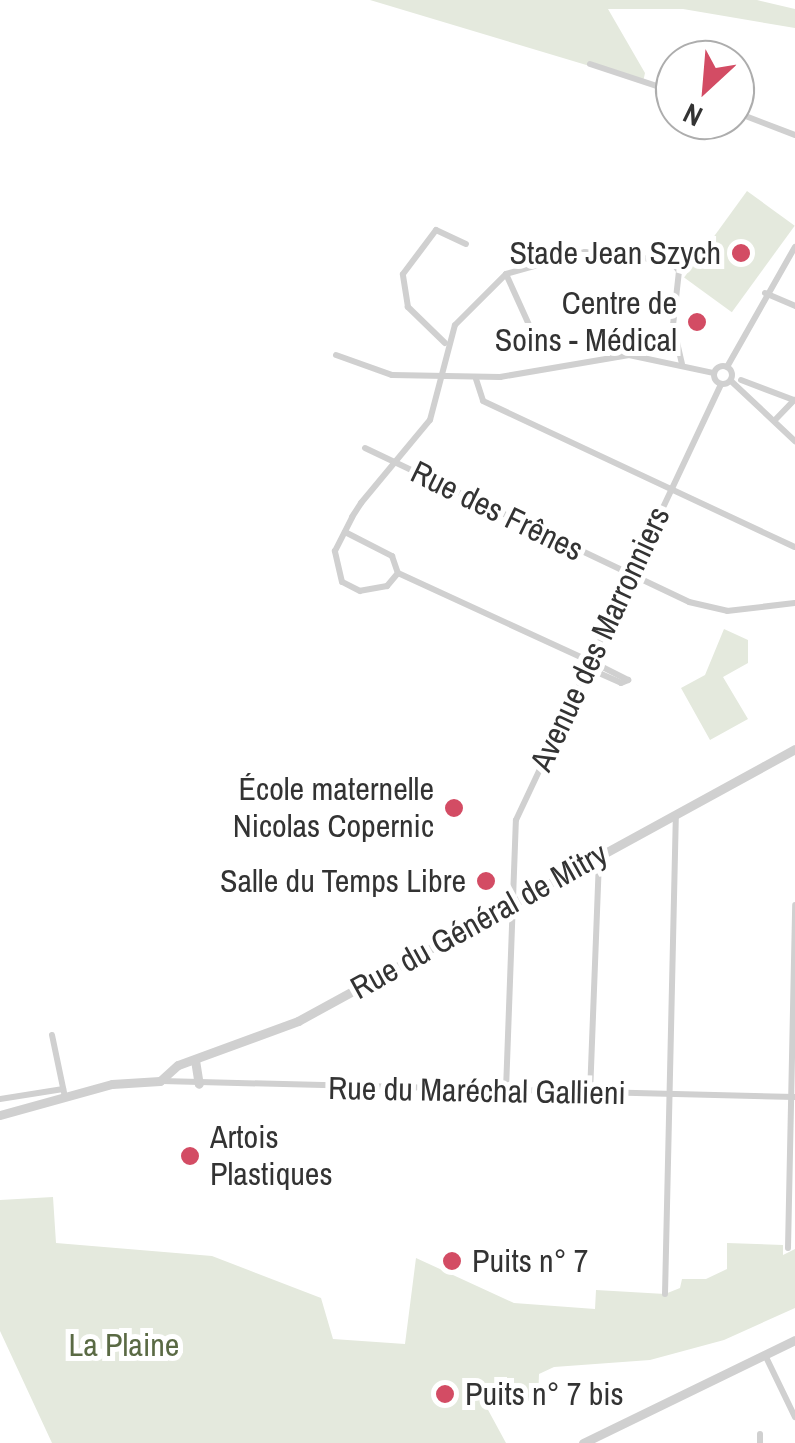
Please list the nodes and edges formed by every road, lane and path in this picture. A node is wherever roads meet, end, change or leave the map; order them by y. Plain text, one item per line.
1 (590, 64) dead end
2 (655, 85) edge
3 (755, 119) edge
4 (795, 134) edge
5 (466, 244) dead end
6 (795, 248) edge
7 (506, 274) junction
8 (765, 293) junction
9 (795, 306) edge
10 (530, 329) dead end
11 (445, 343) junction
12 (336, 355) dead end
13 (682, 364) junction
14 (727, 367) junction
15 (714, 373) junction
16 (441, 377) junction
17 (476, 379) junction
18 (742, 380) dead end
19 (731, 381) junction
20 (720, 384) junction
21 (794, 400) edge
22 (775, 420) junction
23 (795, 442) edge
24 (365, 448) dead end
25 (398, 464) junction
26 (670, 488) junction
27 (345, 532) junction
28 (795, 547) edge
29 (398, 573) junction
30 (630, 575) junction
31 (795, 603) edge
32 (588, 662) junction
33 (602, 667) dead end
34 (795, 748) edge
35 (676, 813) junction
36 (599, 856) junction
37 (514, 900) junction
38 (795, 905) edge
39 (52, 1035) dead end
40 (194, 1060) junction
41 (160, 1081) junction
42 (200, 1084) junction
43 (506, 1090) junction
44 (64, 1094) junction
45 (590, 1094) junction
46 (669, 1095) junction
47 (793, 1097) edge
48 (0, 1099) edge
49 (0, 1116) edge
50 (788, 1248) dead end
51 (665, 1294) dead end
52 (795, 1340) edge
53 (765, 1355) junction
54 (795, 1417) edge
55 (760, 1434) dead end
56 (583, 1443) edge
57 (760, 1443) edge

1 - 2 street
3 - 4 street
5 - 11 street
6 - 8 street
7 - 10 street
7 - 11 street
7 - 13 street
8 - 9 street
8 - 14 street
11 - 16 street
12 - 16 street
13 - 15 street
13 - 17 street
14 - 15 street
14 - 19 street
15 - 20 street
16 - 17 street
16 - 25 street
17 - 26 street
18 - 21 street
19 - 20 street
19 - 22 street
20 - 26 street, Avenue des Marronniers
21 - 22 street
22 - 23 street
24 - 25 street, Rue des Frênes
25 - 27 street
25 - 30 street, Rue des Frênes
26 - 28 street
26 - 30 street, Avenue des Marronniers
27 - 29 street
27 - 29 street
29 - 32 street
30 - 31 street, Rue des Frênes
30 - 32 street, Avenue des Marronniers
32 - 33 street
32 - 37 street, Avenue des Marronniers
34 - 35 street, Rue du Général de Mitry
35 - 36 street, Rue du Général de Mitry
35 - 46 street
36 - 37 street, Rue du Général de Mitry
36 - 45 street
37 - 40 street, Rue du Général de Mitry
37 - 43 street, Avenue des Marronniers
38 - 47 street
39 - 44 street
40 - 41 street, Rue du Général de Mitry
40 - 42 street
41 - 42 street, Rue du Maréchal Gallieni
41 - 44 street
42 - 43 street, Rue du Maréchal Gallieni
43 - 45 street, Rue du Maréchal Gallieni
44 - 48 street
44 - 49 street
45 - 46 street, Rue du Maréchal Gallieni
46 - 47 street, Rue du Maréchal Gallieni
46 - 51 street
47 - 50 street
52 - 53 street
53 - 54 street
53 - 56 street
55 - 57 street

